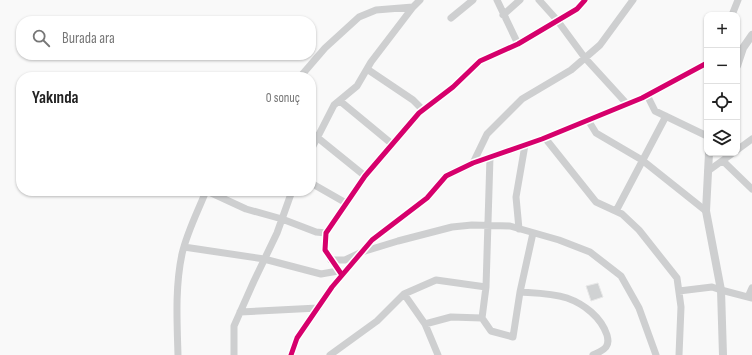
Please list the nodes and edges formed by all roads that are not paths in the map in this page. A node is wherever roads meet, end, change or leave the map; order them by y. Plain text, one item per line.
1 (420, 0) edge
2 (473, 0) edge
3 (497, 0) edge
4 (520, 0) edge
5 (539, 0) edge
6 (585, 0) edge
7 (633, 0) edge
8 (736, 1) edge
9 (413, 7) junction
10 (733, 12) edge
11 (503, 15) junction
12 (451, 18) dead end
13 (557, 20) junction
14 (752, 35) edge
15 (518, 44) junction
16 (740, 49) edge
17 (316, 58) edge
18 (585, 58) junction
19 (315, 60) edge
20 (704, 65) edge
21 (366, 69) junction
22 (304, 72) edge
23 (647, 95) junction
24 (340, 101) junction
25 (626, 104) junction
26 (423, 110) junction
27 (666, 116) junction
28 (588, 120) junction
29 (704, 135) edge
30 (318, 137) junction
31 (545, 138) junction
32 (752, 139) edge
33 (316, 141) edge
34 (392, 144) junction
35 (525, 145) junction
36 (740, 148) edge
37 (709, 156) edge
38 (729, 156) edge
39 (490, 157) junction
40 (642, 160) junction
41 (723, 161) junction
42 (474, 163) junction
43 (708, 171) junction
44 (365, 176) junction
45 (316, 186) edge
46 (752, 189) edge
47 (205, 196) edge
48 (218, 196) edge
49 (290, 196) edge
50 (346, 203) junction
51 (616, 211) junction
52 (706, 211) junction
53 (282, 219) junction
54 (488, 226) junction
55 (519, 229) junction
56 (326, 233) junction
57 (533, 233) junction
58 (184, 247) junction
59 (362, 252) junction
60 (264, 259) junction
61 (331, 260) junction
62 (340, 273) junction
63 (486, 286) junction
64 (752, 288) edge
65 (720, 290) junction
66 (679, 291) junction
67 (520, 292) junction
68 (404, 294) junction
69 (750, 297) edge
70 (318, 308) junction
71 (240, 312) junction
72 (482, 318) junction
73 (425, 324) junction
74 (178, 355) edge
75 (234, 355) edge
76 (291, 355) edge
77 (330, 355) edge
78 (438, 355) edge
79 (593, 355) edge
80 (656, 355) edge
81 (679, 355) edge
82 (724, 355) edge

1 - 9 street
2 - 12 street
3 - 11 street
4 - 11 street
5 - 13 street
6 - 13 street
7 - 18 street
8 - 10 street
9 - 17 street
9 - 21 street
11 - 15 street
13 - 15 street
13 - 18 street
14 - 16 street
15 - 26 street
18 - 25 street
18 - 42 street
19 - 22 street
20 - 23 street
21 - 24 street
21 - 26 street
23 - 25 street
23 - 27 street
24 - 30 street
24 - 34 street
25 - 28 street
26 - 34 street
27 - 29 street
27 - 40 street
28 - 31 street
28 - 40 street
30 - 33 street
30 - 44 street
31 - 35 street
31 - 51 street
32 - 36 street
34 - 44 street
35 - 39 street
35 - 55 street
37 - 43 street
38 - 41 street
39 - 42 street
39 - 54 street
40 - 51 street
40 - 52 street
41 - 43 street
41 - 46 street
42 - 59 street
43 - 52 street
44 - 50 street
45 - 50 street
47 - 58 street
48 - 53 street
49 - 53 street
50 - 56 street
51 - 66 street
52 - 65 street
53 - 56 street
53 - 60 street
54 - 55 street
54 - 59 street
54 - 63 street
55 - 57 street
56 - 61 street
57 - 67 street
57 - 80 street
58 - 60 street
58 - 74 street
59 - 61 street
59 - 62 street
60 - 62 street
60 - 71 street
61 - 62 street
62 - 70 street
63 - 68 street
63 - 72 street
64 - 69 street
65 - 66 street
65 - 69 street
65 - 82 street
66 - 81 street
67 - 72 street
67 - 79 street
68 - 73 street
68 - 77 street
70 - 71 street
70 - 76 street
71 - 75 street
72 - 73 street
73 - 78 street

